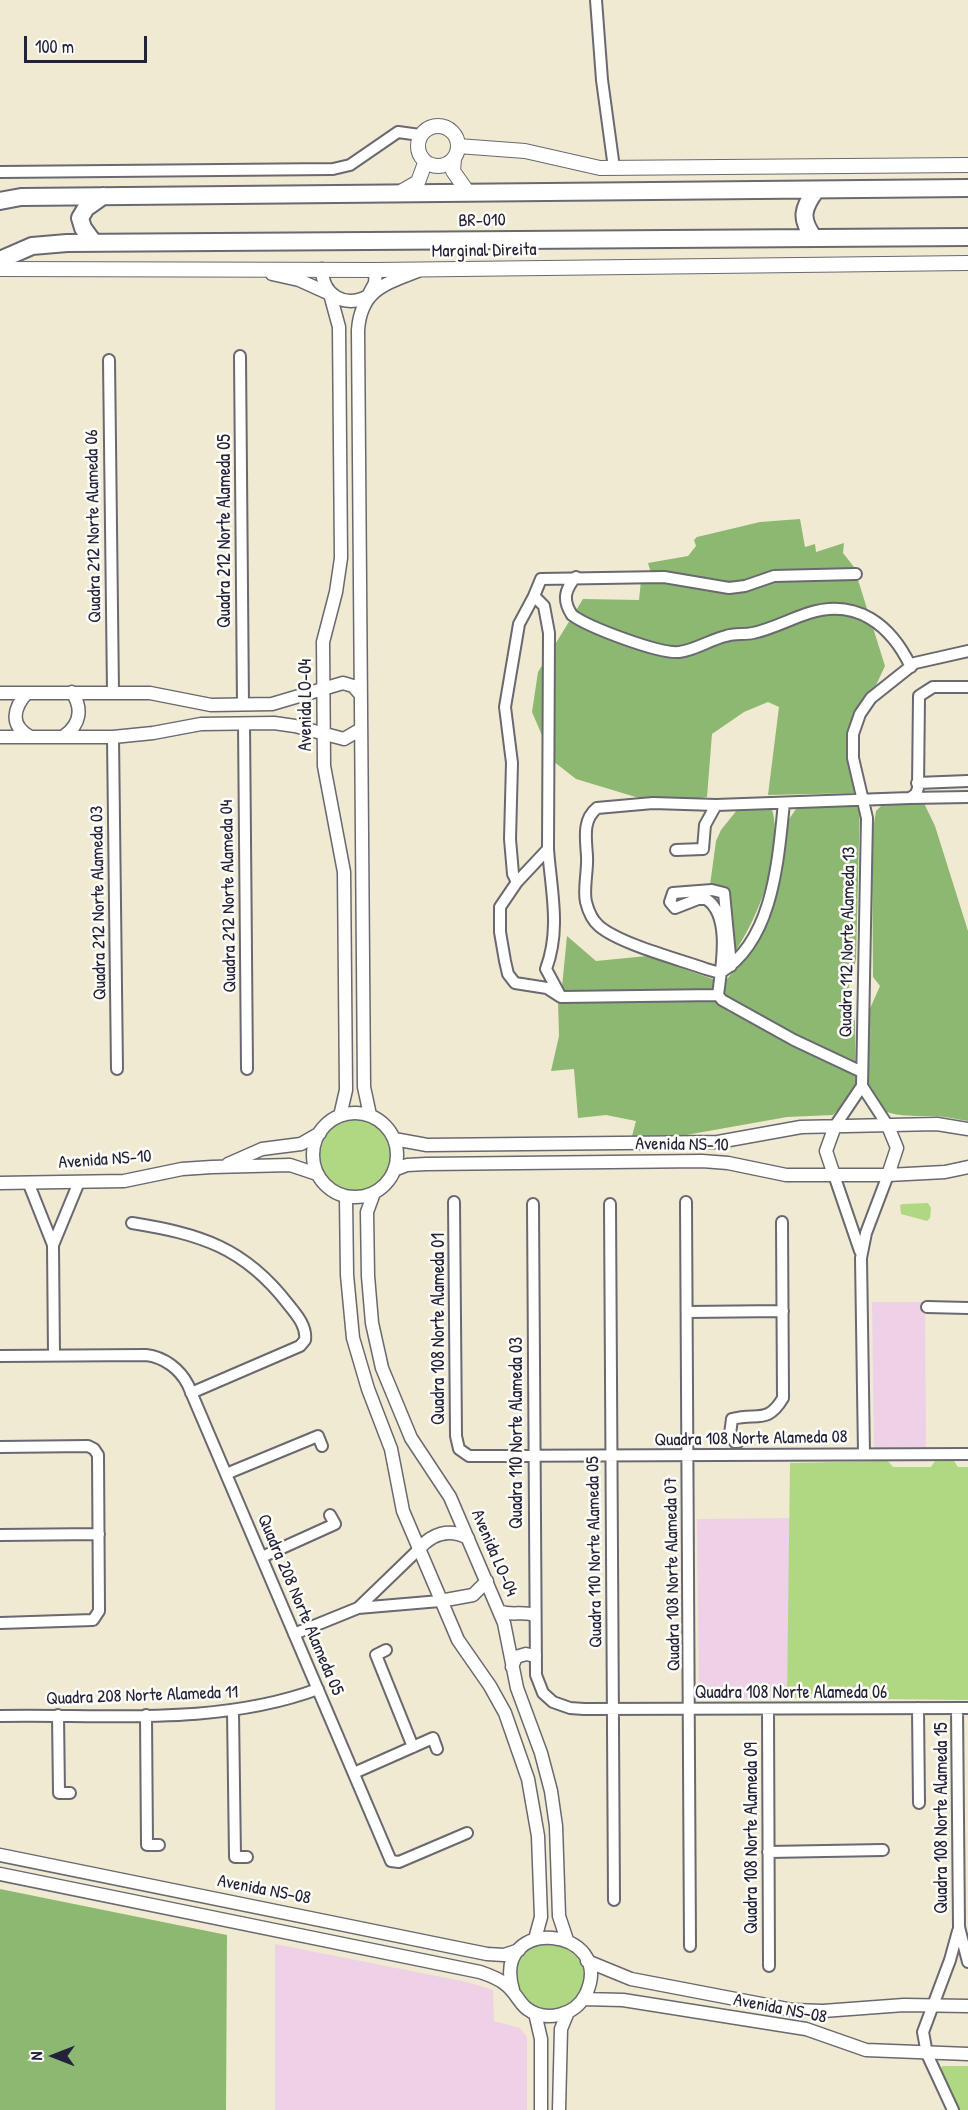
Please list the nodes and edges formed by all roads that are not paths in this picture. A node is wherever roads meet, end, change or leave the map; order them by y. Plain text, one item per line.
1 (596, 0) edge
2 (420, 135) junction
3 (456, 152) junction
4 (425, 163) junction
5 (968, 165) edge
6 (614, 168) junction
7 (0, 172) edge
8 (968, 188) edge
9 (816, 190) junction
10 (467, 191) junction
11 (398, 194) junction
12 (103, 196) junction
13 (0, 201) edge
14 (968, 237) edge
15 (814, 238) junction
16 (94, 243) junction
17 (0, 260) edge
18 (968, 263) edge
19 (232, 268) junction
20 (0, 269) edge
21 (322, 269) junction
22 (376, 270) junction
23 (423, 270) junction
24 (330, 294) junction
25 (368, 296) junction
26 (240, 356) dead end
27 (109, 360) dead end
28 (856, 574) dead end
29 (576, 577) junction
30 (534, 596) junction
31 (968, 651) edge
32 (910, 667) junction
33 (968, 687) edge
34 (324, 689) junction
35 (72, 692) junction
36 (113, 692) junction
37 (0, 693) edge
38 (27, 693) junction
39 (361, 694) junction
40 (243, 705) junction
41 (244, 723) junction
42 (361, 729) junction
43 (324, 735) junction
44 (29, 736) junction
45 (64, 736) junction
46 (0, 737) edge
47 (113, 737) junction
48 (968, 782) edge
49 (918, 783) junction
50 (968, 797) edge
51 (910, 798) junction
52 (863, 800) junction
53 (784, 803) junction
54 (716, 805) junction
55 (548, 849) junction
56 (676, 850) dead end
57 (517, 882) junction
58 (731, 966) junction
59 (720, 973) junction
60 (718, 994) junction
61 (561, 997) junction
62 (117, 1069) dead end
63 (247, 1069) dead end
64 (862, 1072) junction
65 (862, 1086) junction
66 (370, 1115) junction
67 (340, 1116) junction
68 (835, 1126) junction
69 (888, 1126) junction
70 (968, 1129) edge
71 (320, 1133) junction
72 (394, 1139) junction
73 (212, 1167) junction
74 (968, 1167) edge
75 (394, 1170) junction
76 (317, 1174) junction
77 (834, 1175) junction
78 (888, 1175) junction
79 (28, 1182) junction
80 (79, 1182) junction
81 (0, 1183) edge
82 (374, 1193) junction
83 (346, 1197) junction
84 (454, 1202) dead end
85 (686, 1202) dead end
86 (533, 1204) dead end
87 (610, 1204) dead end
88 (782, 1222) dead end
89 (132, 1223) dead end
90 (53, 1245) junction
91 (861, 1258) junction
92 (927, 1307) dead end
93 (968, 1308) edge
94 (783, 1311) junction
95 (687, 1312) junction
96 (54, 1355) junction
97 (0, 1356) edge
98 (191, 1393) junction
99 (738, 1442) dead end
100 (322, 1446) dead end
101 (0, 1447) edge
102 (864, 1454) junction
103 (968, 1454) edge
104 (534, 1457) junction
105 (611, 1457) junction
106 (688, 1457) junction
107 (226, 1474) junction
108 (330, 1515) dead end
109 (99, 1534) junction
110 (0, 1535) edge
111 (468, 1538) junction
112 (418, 1550) junction
113 (262, 1557) junction
114 (487, 1581) junction
115 (440, 1601) junction
116 (358, 1608) junction
117 (530, 1610) junction
118 (499, 1611) junction
119 (0, 1623) edge
120 (294, 1634) junction
121 (386, 1650) dead end
122 (532, 1652) junction
123 (512, 1667) junction
124 (318, 1689) junction
125 (918, 1708) junction
126 (963, 1708) edge
127 (614, 1709) junction
128 (691, 1710) junction
129 (768, 1710) junction
130 (233, 1711) junction
131 (58, 1715) junction
132 (146, 1715) junction
133 (0, 1716) edge
134 (413, 1747) junction
135 (437, 1749) dead end
136 (354, 1773) junction
137 (70, 1793) dead end
138 (919, 1803) dead end
139 (467, 1833) dead end
140 (159, 1845) dead end
141 (883, 1850) dead end
142 (768, 1852) junction
143 (0, 1855) edge
144 (247, 1857) dead end
145 (0, 1874) edge
146 (614, 1900) dead end
147 (959, 1927) junction
148 (535, 1939) junction
149 (567, 1940) junction
150 (690, 1946) dead end
151 (519, 1950) junction
152 (587, 1961) junction
153 (968, 1962) edge
154 (769, 1966) dead end
155 (513, 1990) junction
156 (583, 1999) junction
157 (933, 2006) junction
158 (968, 2006) edge
159 (568, 2012) junction
160 (535, 2013) junction
161 (927, 2054) junction
162 (968, 2054) edge
163 (541, 2110) edge
164 (559, 2110) edge
165 (953, 2110) edge

1 - 6 street
2 - 3 main road
2 - 4 main road
2 - 7 street
3 - 4 main road
3 - 6 main road
3 - 10 main road
4 - 11 main road
5 - 6 main road
8 - 9 highway, BR-010
9 - 10 highway, BR-010
9 - 15 highway
10 - 11 highway, BR-010
11 - 12 highway, BR-010
12 - 13 highway, BR-010
12 - 16 highway
14 - 15 highway, BR-010
15 - 16 highway, BR-010
16 - 17 highway, BR-010
18 - 23 main road, Marginal Direita
19 - 20 main road, Marginal Direita
19 - 21 main road, Marginal Direita
19 - 24 street
21 - 22 main road, Marginal Direita
21 - 24 street, Avenida LO-04
22 - 23 main road, Marginal Direita
22 - 25 street
23 - 25 street
24 - 25 street
24 - 34 street, Avenida LO-04
25 - 39 street
26 - 40 street, Quadra 212 Norte Alameda 05
27 - 36 street, Quadra 212 Norte Alameda 06
28 - 29 street
29 - 30 street
29 - 32 street
30 - 55 street
30 - 57 street
31 - 32 street
32 - 52 street, Quadra 112 Norte Alameda 13
33 - 49 street
34 - 39 street
34 - 40 street
34 - 43 street, Avenida LO-04
35 - 36 street
35 - 38 street
35 - 45 street
36 - 40 street
37 - 38 street
38 - 44 street
39 - 42 street
41 - 43 street
41 - 47 street
41 - 63 street, Quadra 212 Norte Alameda 04
42 - 43 street
42 - 66 street
43 - 67 street, Avenida LO-04
44 - 45 street
44 - 46 street
45 - 47 street
47 - 62 street, Quadra 212 Norte Alameda 03
48 - 49 street
49 - 51 street
50 - 51 street
51 - 52 street
52 - 53 street
52 - 64 street, Quadra 112 Norte Alameda 13
53 - 54 street
53 - 58 street
54 - 56 street
54 - 59 street
55 - 57 street
55 - 61 street
57 - 61 street
58 - 59 street
58 - 59 street
59 - 60 street
60 - 61 street
60 - 64 street
64 - 65 street, Quadra 112 Norte Alameda 13
65 - 68 street
65 - 69 street
66 - 67 street
66 - 72 street
67 - 71 street, Avenida NS-10
68 - 69 street, Avenida NS-10
68 - 72 street, Avenida NS-10
68 - 77 street
69 - 70 street, Avenida NS-10
69 - 78 street
71 - 73 street, Avenida NS-10
71 - 76 street
72 - 75 street
73 - 76 street, Avenida NS-10
73 - 80 street, Avenida NS-10
74 - 78 street, Avenida NS-10
75 - 77 street, Avenida NS-10
75 - 82 street
76 - 83 street, Avenida NS-10
77 - 78 street, Avenida NS-10
77 - 91 street
78 - 91 street
79 - 80 street, Avenida NS-10
79 - 81 street, Avenida NS-10
79 - 90 street
80 - 90 street
82 - 83 street
82 - 111 street, Avenida LO-04
83 - 112 street
84 - 104 street, Quadra 108 Norte Alameda 01
85 - 95 street, Quadra 108 Norte Alameda 07
86 - 104 street, Quadra 110 Norte Alameda 03
87 - 105 street, Quadra 110 Norte Alameda 05
88 - 94 street
89 - 98 street
90 - 96 street
91 - 102 street
92 - 93 street
94 - 95 street
94 - 99 street
95 - 106 street, Quadra 108 Norte Alameda 07
96 - 97 street
96 - 98 street, Quadra 208 Norte Alameda 05
98 - 107 street, Quadra 208 Norte Alameda 05
100 - 107 street
101 - 109 street
102 - 103 street, Quadra 108 Norte Alameda 08
102 - 106 street, Quadra 108 Norte Alameda 08
104 - 105 street, Quadra 108 Norte Alameda 08
104 - 117 street, Quadra 110 Norte Alameda 03
105 - 106 street, Quadra 108 Norte Alameda 08
105 - 127 street, Quadra 110 Norte Alameda 05
106 - 128 street, Quadra 108 Norte Alameda 07
107 - 113 street, Quadra 208 Norte Alameda 05
108 - 113 street
109 - 110 street
109 - 119 street
111 - 112 street
111 - 114 street, Avenida LO-04
112 - 115 street
112 - 116 street
113 - 120 street, Quadra 208 Norte Alameda 05
114 - 115 street
114 - 118 street, Avenida LO-04
115 - 116 street
115 - 148 street
116 - 120 street
117 - 118 street
117 - 122 street, Quadra 110 Norte Alameda 03
118 - 123 street, Avenida LO-04
120 - 124 street, Quadra 208 Norte Alameda 05
121 - 134 street
122 - 123 street
122 - 127 street, Quadra 110 Norte Alameda 03
123 - 149 street, Avenida LO-04
124 - 130 street, Quadra 208 Norte Alameda 11
124 - 136 street, Quadra 208 Norte Alameda 05
125 - 126 street, Quadra 108 Norte Alameda 06
125 - 129 street, Quadra 108 Norte Alameda 06
125 - 138 street
126 - 147 street, Quadra 108 Norte Alameda 15
127 - 128 street, Quadra 108 Norte Alameda 06
127 - 146 street, Quadra 110 Norte Alameda 05
128 - 129 street, Quadra 108 Norte Alameda 06
128 - 150 street, Quadra 108 Norte Alameda 07
129 - 142 street, Quadra 108 Norte Alameda 09
130 - 132 street, Quadra 208 Norte Alameda 11
130 - 144 street
131 - 132 street, Quadra 208 Norte Alameda 11
131 - 133 street, Quadra 208 Norte Alameda 11
131 - 137 street
132 - 140 street
134 - 135 street
134 - 136 street
136 - 139 street, Quadra 208 Norte Alameda 05
141 - 142 street
142 - 154 street, Quadra 108 Norte Alameda 09
143 - 151 street, Avenida NS-08
145 - 155 street, Avenida NS-08
147 - 153 street
147 - 157 street
148 - 149 street
148 - 151 street, Avenida NS-08
149 - 152 street, Avenida NS-08
151 - 155 street
152 - 156 street
152 - 157 street, Avenida NS-08
155 - 160 street, Avenida NS-08
156 - 159 street
156 - 161 street, Avenida NS-08
157 - 158 street, Avenida NS-08
157 - 161 street
159 - 160 street
159 - 164 street
160 - 163 street
161 - 162 street, Avenida NS-08
161 - 165 street

